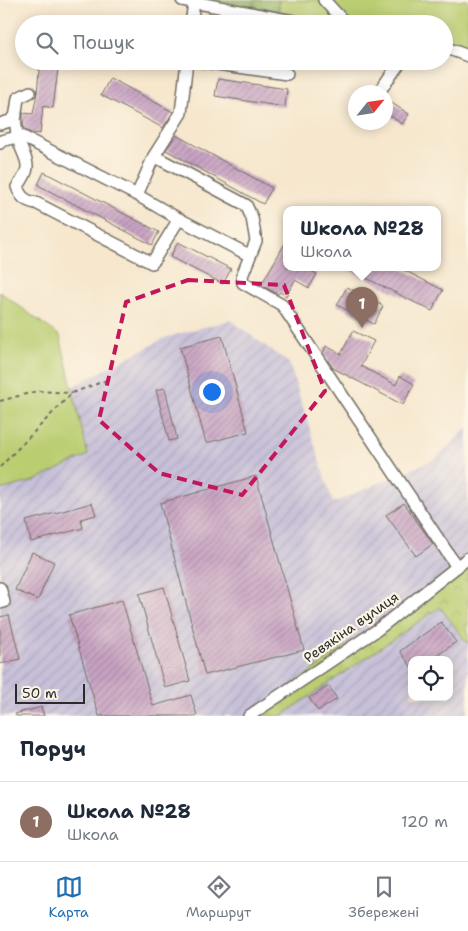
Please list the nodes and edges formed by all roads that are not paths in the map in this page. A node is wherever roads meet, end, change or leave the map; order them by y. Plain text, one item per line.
1 (182, 0) edge
2 (324, 0) edge
3 (194, 3) junction
4 (192, 15) edge
5 (260, 15) edge
6 (338, 15) edge
7 (453, 50) edge
8 (468, 56) edge
9 (185, 70) edge
10 (260, 70) edge
11 (395, 70) edge
12 (288, 74) dead end
13 (384, 85) edge
14 (30, 92) dead end
15 (16, 116) junction
16 (0, 124) edge
17 (17, 136) junction
18 (0, 143) edge
19 (154, 156) junction
20 (137, 195) junction
21 (179, 219) junction
22 (250, 255) junction
23 (468, 558) edge
24 (457, 567) junction
25 (0, 588) edge
26 (0, 603) edge
27 (249, 716) edge

1 - 3 street
2 - 6 street
3 - 4 street
3 - 5 street
7 - 8 street
9 - 19 street
10 - 12 street
11 - 13 street
14 - 15 street
15 - 16 street
15 - 17 street
17 - 18 street
17 - 20 street
17 - 21 street
19 - 20 street
19 - 22 street
20 - 21 street
21 - 22 street
22 - 24 street
23 - 24 street, Ревякіна вулиця
24 - 27 street, Ревякіна вулиця
25 - 26 street

